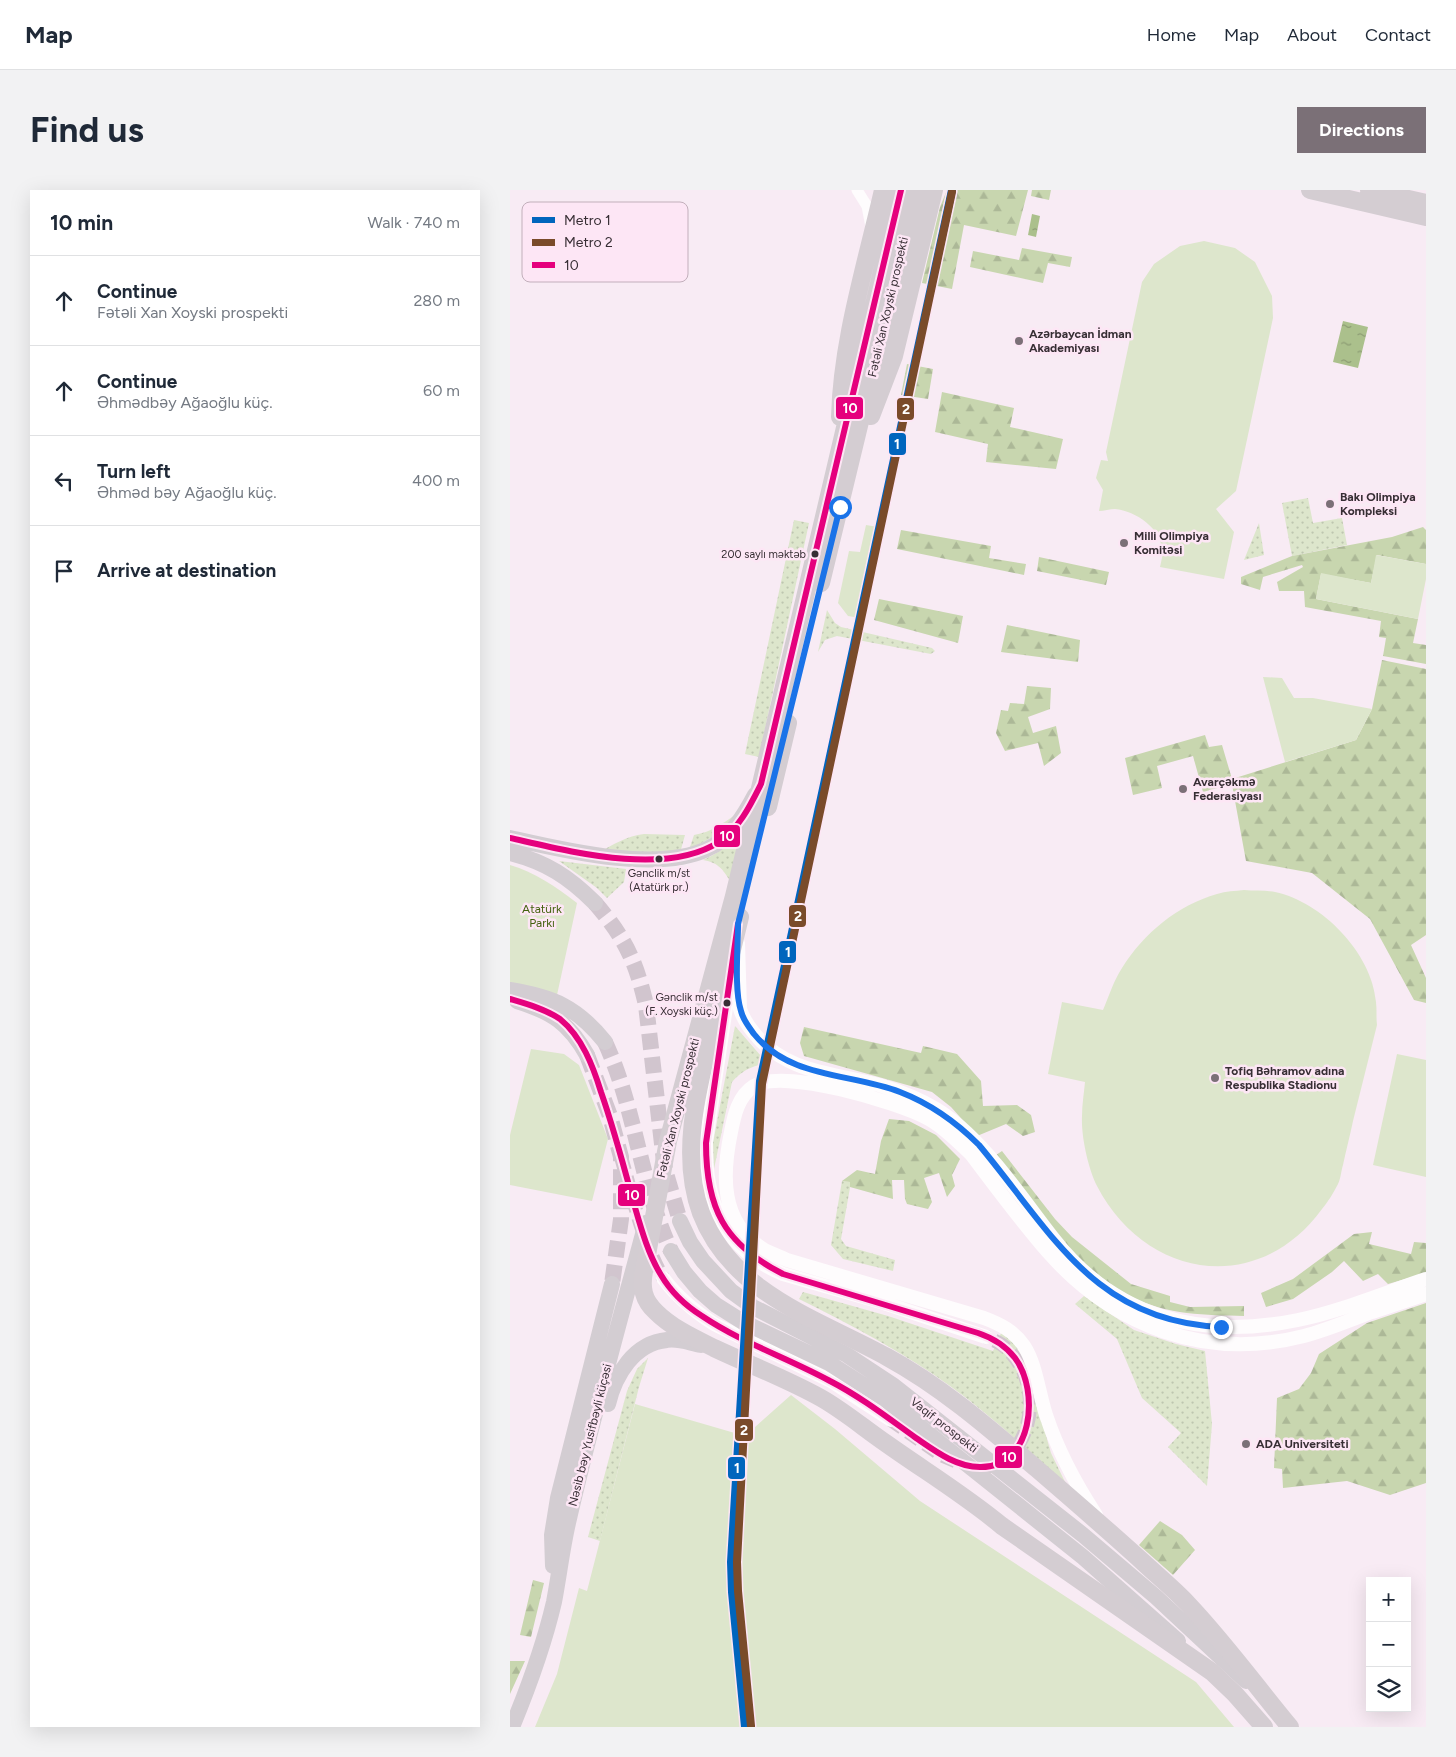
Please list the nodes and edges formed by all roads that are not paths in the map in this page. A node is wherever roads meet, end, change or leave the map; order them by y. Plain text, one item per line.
1 (857, 190) edge
2 (883, 190) edge
3 (901, 190) edge
4 (916, 190) edge
5 (934, 190) edge
6 (939, 190) edge
7 (1310, 190) edge
8 (1369, 190) edge
9 (1426, 202) edge
10 (1426, 217) edge
11 (926, 220) junction
12 (871, 240) junction
13 (845, 459) junction
14 (761, 784) junction
15 (510, 838) edge
16 (510, 854) edge
17 (595, 903) tunnel mouth
18 (738, 924) junction
19 (510, 990) edge
20 (510, 999) edge
21 (604, 1042) tunnel mouth
22 (587, 1055) tunnel mouth
23 (668, 1141) junction
24 (702, 1214) joint
25 (680, 1221) tunnel mouth
26 (671, 1251) tunnel mouth
27 (663, 1278) tunnel mouth
28 (1426, 1279) edge
29 (612, 1284) tunnel mouth
30 (1426, 1294) edge
31 (1235, 1328) junction
32 (986, 1337) tunnel mouth
33 (1234, 1345) junction
34 (718, 1349) junction
35 (891, 1420) tunnel mouth
36 (1103, 1526) junction
37 (554, 1601) junction
38 (1212, 1672) junction
39 (1271, 1705) junction
40 (512, 1727) edge
41 (1264, 1727) edge
42 (1290, 1727) edge

1 - 12 street
2 - 12 main road
3 - 13 main road, Fətəli Xan Xoyski prospekti
4 - 13 main road, Fətəli Xan Xoyski prospekti
5 - 11 main road
6 - 11 main road
7 - 10 main road
8 - 9 main road
11 - 13 main road
12 - 13 main road
13 - 14 main road, Fətəli Xan Xoyski prospekti
13 - 18 main road, Fətəli Xan Xoyski prospekti
14 - 15 main road
14 - 23 main road, Fətəli Xan Xoyski prospekti
16 - 17 main road
18 - 24 main road, Fətəli Xan Xoyski prospekti
18 - 31 street
18 - 32 street
19 - 21 main road
20 - 22 main road
23 - 34 main road, Fətəli Xan Xoyski prospekti
23 - 37 main road, Nəsib bəy Yusifbəyli küçəsi
24 - 36 main road, Vaqif prospekti
25 - 39 main road, Vaqif prospekti
26 - 38 main road, Vaqif prospekti
27 - 35 street
28 - 31 street
29 - 37 main road
30 - 33 street
31 - 33 street
33 - 36 street
34 - 37 main road
34 - 38 main road, Vaqif prospekti
36 - 39 main road, Vaqif prospekti
37 - 40 main road, Nəsib bəy Yusifbəyli küçəsi
38 - 41 main road, Vaqif prospekti
39 - 42 main road, Vaqif prospekti

